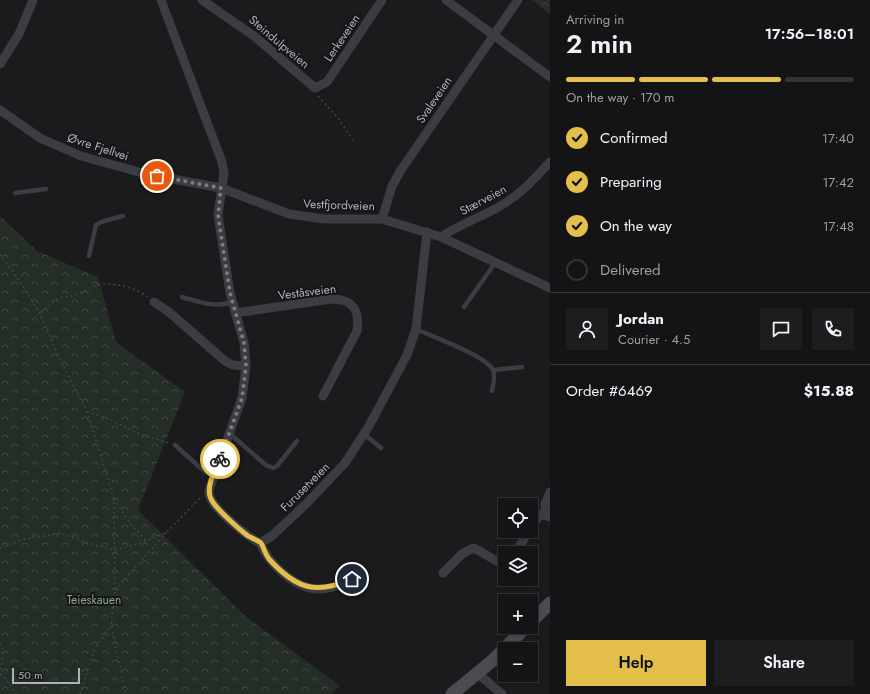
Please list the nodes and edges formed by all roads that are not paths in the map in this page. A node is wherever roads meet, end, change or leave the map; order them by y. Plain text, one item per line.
1 (33, 0) edge
2 (202, 0) edge
3 (382, 0) edge
4 (446, 0) edge
5 (518, 0) edge
6 (164, 1) edge
7 (493, 34) junction
8 (0, 64) edge
9 (550, 77) edge
10 (318, 88) joint
11 (0, 110) edge
12 (550, 162) edge
13 (221, 188) junction
14 (46, 189) dead end
15 (15, 193) dead end
16 (123, 216) dead end
17 (382, 219) junction
18 (427, 232) junction
19 (441, 237) junction
20 (89, 256) dead end
21 (494, 263) junction
22 (550, 288) edge
23 (182, 297) dead end
24 (154, 302) road end
25 (232, 302) junction
26 (464, 307) dead end
27 (235, 313) junction
28 (416, 329) junction
29 (246, 366) junction
30 (522, 367) dead end
31 (493, 370) junction
32 (492, 391) dead end
33 (323, 396) dead end
34 (230, 434) junction
35 (364, 434) junction
36 (297, 441) dead end
37 (175, 445) road end
38 (381, 448) dead end
39 (214, 476) junction
40 (550, 492) edge
41 (538, 516) edge
42 (548, 516) edge
43 (260, 543) junction
44 (498, 563) edge
45 (443, 573) dead end
46 (364, 574) dead end
47 (550, 603) edge
48 (538, 615) edge
49 (519, 634) edge
50 (477, 673) junction
51 (452, 694) edge
52 (502, 694) edge

1 - 8 street
2 - 10 street, Steindulpveien
3 - 10 street, Lerkeveien
4 - 7 street
5 - 7 street, Svaleveien
6 - 13 street
7 - 9 street
7 - 17 street, Svaleveien
11 - 13 street, Øvre Fjellvei
12 - 19 street, Stærveien
13 - 17 street, Vestfjordveien
13 - 25 street
14 - 15 lane
16 - 20 lane
17 - 18 street, Vestfjordveien
18 - 19 street, Vestfjordveien
18 - 28 street, Furusetveien
19 - 21 street, Vestfjordveien
21 - 22 street, Vestfjordveien
21 - 26 lane
23 - 25 lane
24 - 29 street
25 - 27 street
27 - 29 street
27 - 33 street, Veståsveien
28 - 31 lane
28 - 35 street, Furusetveien
29 - 34 street
30 - 31 lane
31 - 32 lane
34 - 36 lane
34 - 39 street
35 - 38 lane
35 - 43 street, Furusetveien
37 - 39 lane
39 - 43 street
40 - 42 street
41 - 42 street
43 - 46 street
44 - 45 street
47 - 48 main road
49 - 50 main road
50 - 51 main road
50 - 52 street

